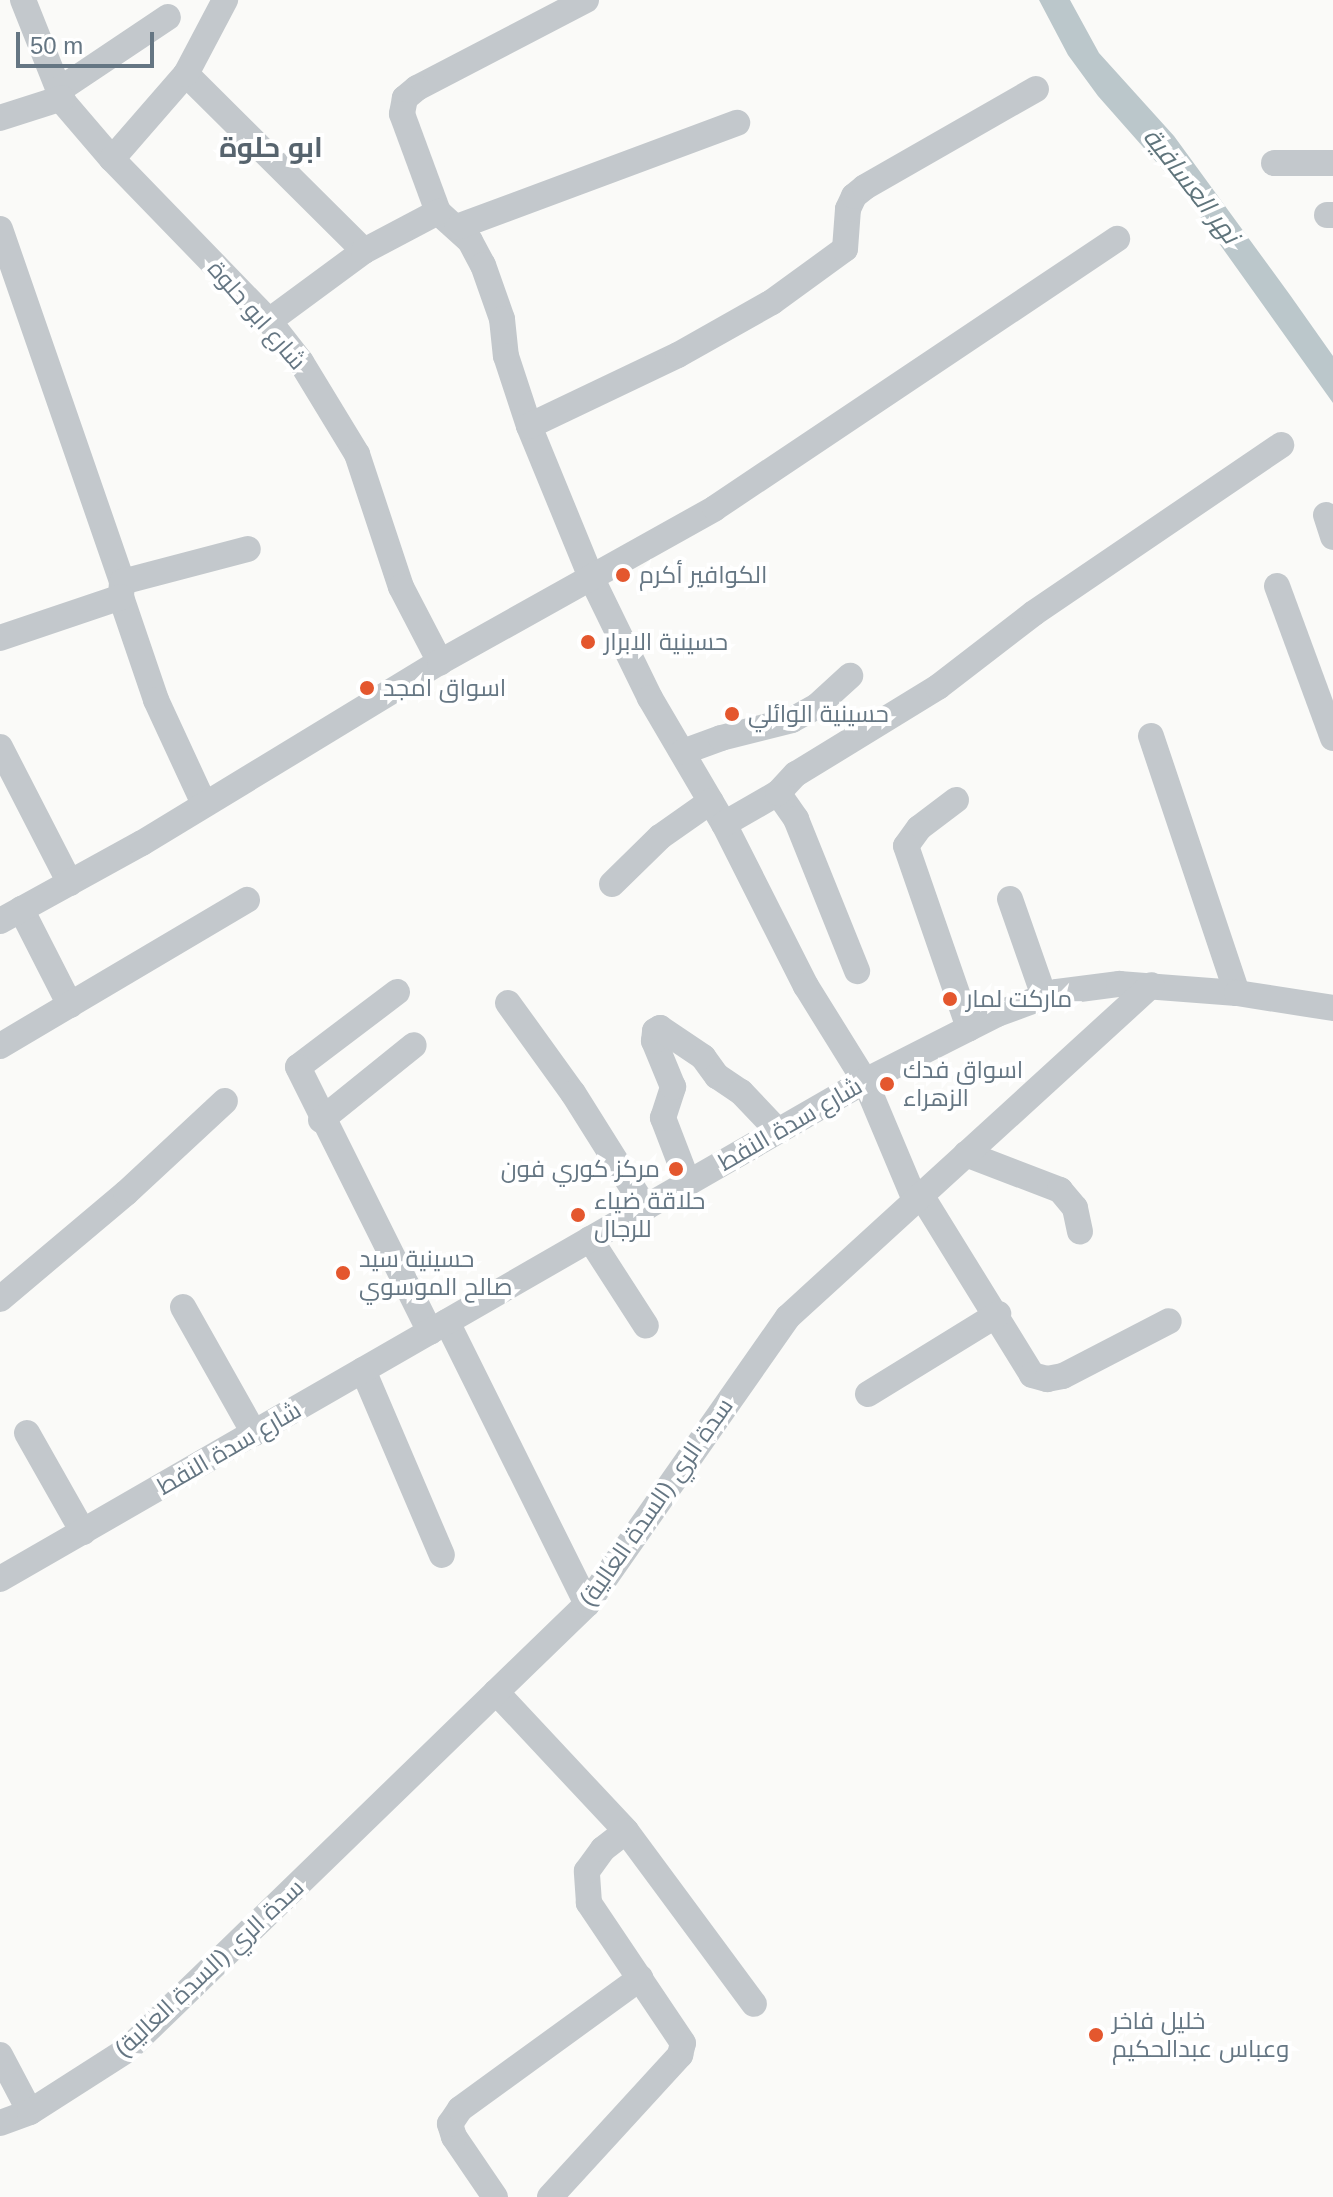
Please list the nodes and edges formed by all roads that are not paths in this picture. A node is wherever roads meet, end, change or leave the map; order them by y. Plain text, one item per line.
1 (23, 0) edge
2 (225, 0) edge
3 (586, 0) edge
4 (168, 17) dead end
5 (186, 74) junction
6 (1036, 89) dead end
7 (60, 94) junction
8 (0, 118) edge
9 (737, 123) dead end
10 (112, 159) junction
11 (1274, 163) dead end
12 (1333, 163) edge
13 (447, 220) junction
14 (0, 229) edge
15 (1117, 239) dead end
16 (364, 251) junction
17 (269, 321) junction
18 (529, 426) junction
19 (1281, 445) dead end
20 (248, 549) dead end
21 (591, 577) junction
22 (1277, 586) dead end
23 (121, 589) junction
24 (0, 638) edge
25 (440, 662) junction
26 (850, 676) dead end
27 (1151, 736) dead end
28 (1333, 738) edge
29 (0, 747) edge
30 (683, 752) junction
31 (778, 793) junction
32 (956, 800) dead end
33 (204, 804) junction
34 (718, 812) junction
35 (70, 883) junction
36 (612, 884) dead end
37 (1010, 899) dead end
38 (247, 900) dead end
39 (11, 915) edge
40 (857, 971) dead end
41 (1151, 985) junction
42 (397, 992) dead end
43 (1237, 993) junction
44 (1044, 996) junction
45 (508, 1003) dead end
46 (70, 1005) junction
47 (1333, 1008) edge
48 (969, 1028) junction
49 (414, 1045) dead end
50 (0, 1046) edge
51 (865, 1081) junction
52 (225, 1101) dead end
53 (321, 1120) junction
54 (778, 1131) junction
55 (966, 1154) junction
56 (688, 1183) junction
57 (918, 1197) junction
58 (645, 1208) junction
59 (1080, 1231) dead end
60 (590, 1239) junction
61 (0, 1299) edge
62 (183, 1307) dead end
63 (998, 1314) junction
64 (1169, 1321) dead end
65 (646, 1326) dead end
66 (438, 1327) junction
67 (363, 1370) junction
68 (868, 1394) dead end
69 (27, 1433) dead end
70 (254, 1433) junction
71 (83, 1532) junction
72 (442, 1555) dead end
73 (0, 1579) edge
74 (587, 1604) junction
75 (496, 1692) junction
76 (626, 1831) junction
77 (640, 1978) junction
78 (754, 2004) dead end
79 (0, 2055) edge
80 (30, 2112) junction
81 (0, 2123) edge
82 (495, 2197) edge
83 (550, 2197) edge

1 - 7 street, شارع ابو حلوة
2 - 5 street
3 - 13 street
4 - 7 street
5 - 10 street
5 - 16 street
6 - 18 street
7 - 8 street
7 - 10 street, شارع ابو حلوة
9 - 13 street
10 - 17 street, شارع ابو حلوة
11 - 12 street
13 - 16 street
13 - 18 street
14 - 23 street
15 - 21 street
16 - 17 street
17 - 25 street, شارع ابو حلوة
18 - 21 street
19 - 31 street
20 - 23 street
21 - 25 street
21 - 30 street
22 - 28 street
23 - 24 street
23 - 33 street
25 - 33 street
26 - 30 street
27 - 43 street
29 - 35 street
30 - 34 street
31 - 34 street
31 - 40 street
32 - 48 street
33 - 35 street
34 - 36 street
34 - 51 street
35 - 39 street
37 - 44 street
38 - 46 street
39 - 46 street
41 - 43 street, شارع سدة النفط
41 - 44 street, شارع سدة النفط
41 - 55 street, سدة الري (السدة العالية)
42 - 53 street
43 - 47 street, شارع سدة النفط
44 - 48 street, شارع سدة النفط
45 - 58 street
46 - 50 street
48 - 51 street, شارع سدة النفط
49 - 53 street
51 - 54 street, شارع سدة النفط
51 - 57 street
52 - 61 street
53 - 66 street
54 - 56 street, شارع سدة النفط
54 - 56 street
55 - 57 street, سدة الري (السدة العالية)
55 - 59 street
56 - 58 street, شارع سدة النفط
57 - 63 street
57 - 74 street, سدة الري (السدة العالية)
58 - 60 street, شارع سدة النفط
60 - 65 street
60 - 66 street, شارع سدة النفط
62 - 70 street
63 - 64 street
63 - 68 street
66 - 67 street, شارع سدة النفط
66 - 74 street
67 - 70 street, شارع سدة النفط
67 - 72 street
69 - 71 street
70 - 71 street, شارع سدة النفط
71 - 73 street, شارع سدة النفط
74 - 75 street, سدة الري (السدة العالية)
75 - 76 street
75 - 80 street, سدة الري (السدة العالية)
76 - 77 street
76 - 78 street
77 - 82 street
77 - 83 street
79 - 80 street
80 - 81 street, سدة الري (السدة العالية)

